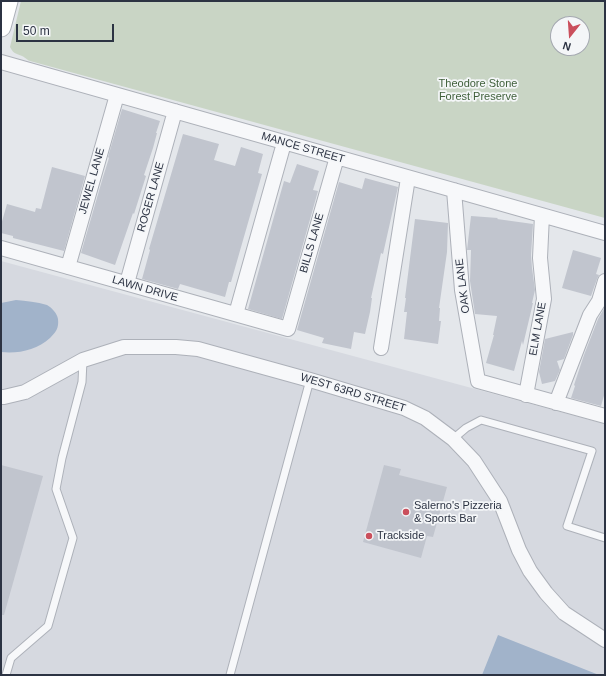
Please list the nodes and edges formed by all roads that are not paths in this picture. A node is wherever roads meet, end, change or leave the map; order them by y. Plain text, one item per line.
1 (8, 1) edge
2 (1, 27) edge
3 (1, 62) edge
4 (117, 95) junction
5 (175, 111) junction
6 (284, 143) junction
7 (337, 157) junction
8 (408, 178) junction
9 (454, 190) junction
10 (542, 215) junction
11 (605, 233) edge
12 (1, 248) edge
13 (68, 267) junction
14 (605, 282) edge
15 (127, 284) junction
16 (236, 314) junction
17 (288, 329) joint
18 (381, 348) dead end
19 (83, 360) junction
20 (310, 380) junction
21 (526, 395) junction
22 (1, 397) edge
23 (556, 403) junction
24 (605, 416) edge
25 (453, 439) junction
26 (605, 538) edge
27 (605, 640) edge
28 (6, 675) edge
29 (230, 675) edge

1 - 2 street
3 - 4 street, MANCE STREET
4 - 5 street, MANCE STREET
4 - 13 street, JEWEL LANE
5 - 6 street, MANCE STREET
5 - 15 street, ROGER LANE
6 - 7 street, MANCE STREET
6 - 16 street
7 - 8 street, MANCE STREET
7 - 17 street, BILLS LANE
8 - 9 street, MANCE STREET
8 - 18 street
9 - 10 street, MANCE STREET
9 - 21 street, OAK LANE
10 - 11 street, MANCE STREET
10 - 21 street, ELM LANE
12 - 13 street, LAWN DRIVE
13 - 15 street, LAWN DRIVE
14 - 23 street
15 - 16 street, LAWN DRIVE
16 - 17 street, LAWN DRIVE
19 - 20 street, WEST 63RD STREET
19 - 22 street, WEST 63RD STREET
19 - 28 lane
20 - 25 street, WEST 63RD STREET
20 - 29 lane
21 - 23 street
23 - 24 street
25 - 26 lane
25 - 27 street, WEST 63RD STREET

